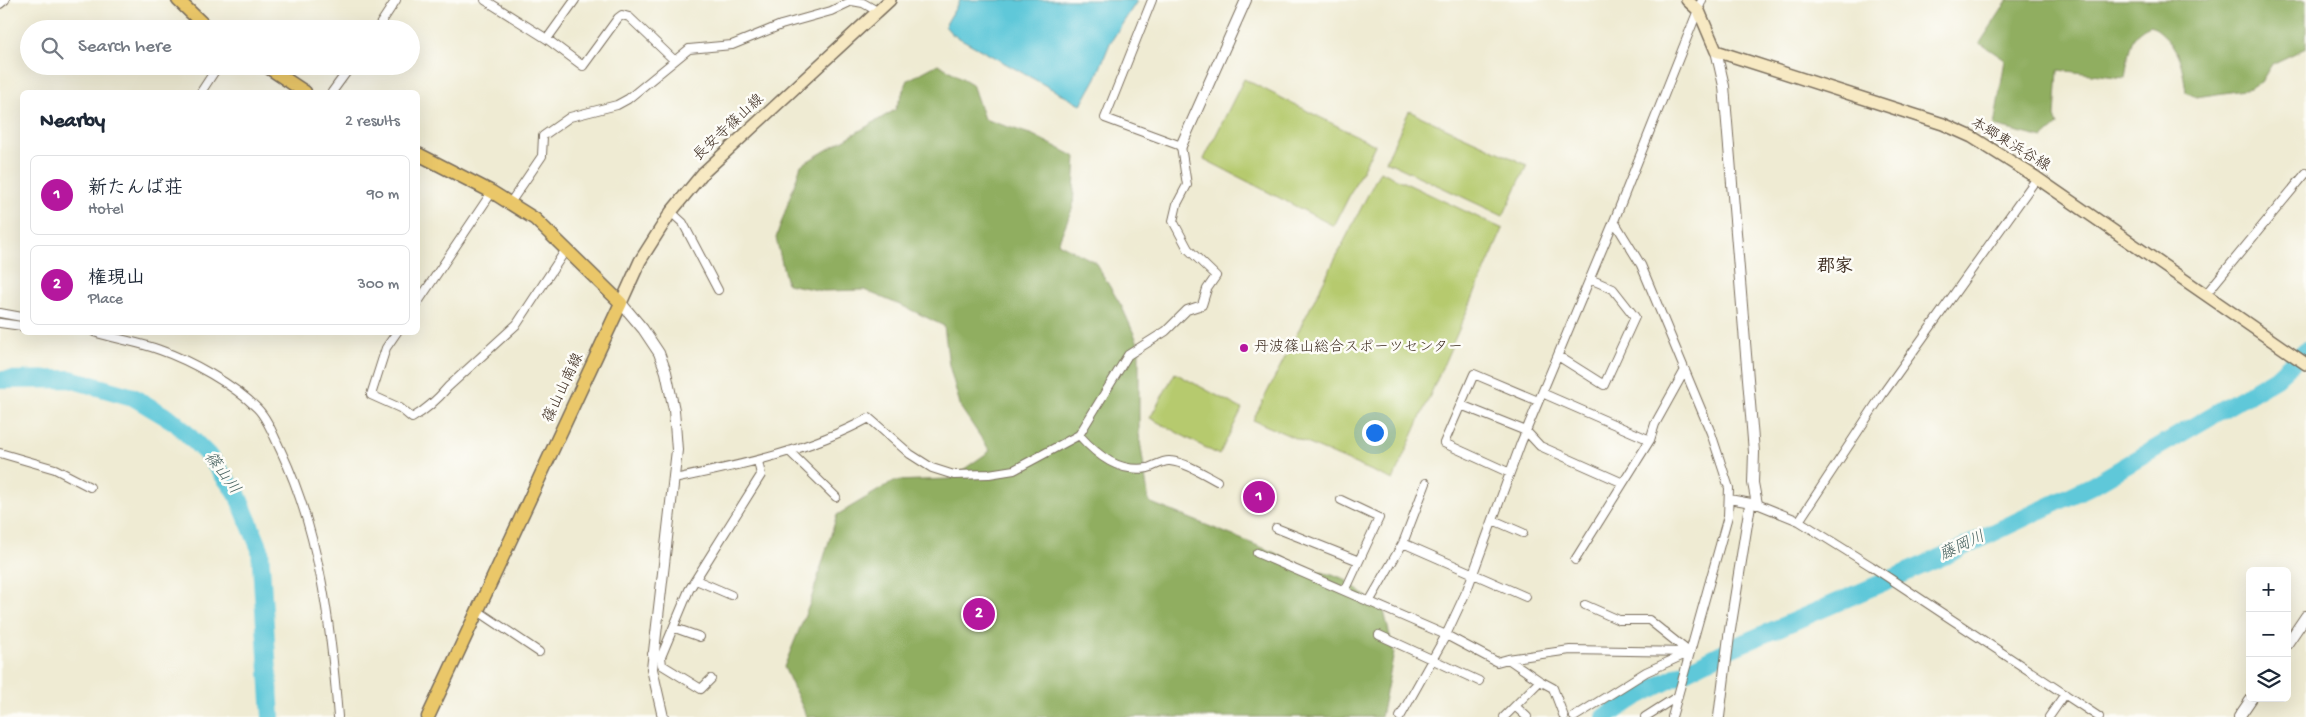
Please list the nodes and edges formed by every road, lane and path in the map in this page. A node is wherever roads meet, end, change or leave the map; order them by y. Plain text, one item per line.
1 (5, 0) edge
2 (396, 0) edge
3 (485, 0) edge
4 (575, 0) edge
5 (890, 0) edge
6 (1152, 0) edge
7 (1246, 0) edge
8 (1687, 0) edge
9 (182, 1) edge
10 (0, 4) edge
11 (1701, 6) edge
12 (877, 11) junction
13 (200, 20) edge
14 (382, 20) edge
15 (547, 39) junction
16 (1716, 51) junction
17 (674, 60) junction
18 (212, 75) edge
19 (280, 75) edge
20 (344, 75) edge
21 (202, 90) edge
22 (302, 90) edge
23 (333, 90) edge
24 (1181, 146) junction
25 (420, 155) edge
26 (2306, 173) edge
27 (2037, 178) junction
28 (492, 192) junction
29 (510, 203) junction
30 (670, 212) junction
31 (1614, 222) junction
32 (567, 248) junction
33 (1590, 279) junction
34 (718, 290) dead end
35 (2206, 294) junction
36 (420, 299) edge
37 (621, 304) junction
38 (0, 313) edge
39 (20, 317) edge
40 (0, 323) edge
41 (20, 326) edge
42 (105, 335) edge
43 (395, 335) edge
44 (1558, 356) junction
45 (2306, 364) edge
46 (1685, 370) junction
47 (1542, 393) junction
48 (1538, 401) junction
49 (1461, 405) junction
50 (1526, 431) junction
51 (1079, 435) junction
52 (1650, 440) junction
53 (789, 451) junction
54 (0, 453) edge
55 (758, 461) junction
56 (1510, 473) junction
57 (674, 479) junction
58 (1216, 481) dead end
59 (1426, 483) dead end
60 (1623, 483) junction
61 (90, 487) dead end
62 (836, 497) dead end
63 (1729, 499) junction
64 (1341, 500) dead end
65 (1754, 504) junction
66 (1493, 520) junction
67 (1799, 521) junction
68 (1276, 528) dead end
69 (1523, 532) dead end
70 (1403, 543) junction
71 (1257, 553) dead end
72 (1575, 560) dead end
73 (1359, 561) junction
74 (1473, 573) junction
75 (696, 580) junction
76 (1345, 591) junction
77 (731, 596) dead end
78 (1526, 596) dead end
79 (1369, 602) junction
80 (1585, 605) dead end
81 (478, 611) junction
82 (2306, 616) edge
83 (675, 628) junction
84 (1379, 635) dead end
85 (1446, 635) junction
86 (700, 637) dead end
87 (2291, 638) edge
88 (539, 652) dead end
89 (1689, 655) junction
90 (657, 656) junction
91 (1508, 659) junction
92 (1432, 660) junction
93 (711, 679) dead end
94 (1540, 681) junction
95 (1479, 682) dead end
96 (1680, 692) junction
97 (2065, 694) junction
98 (2249, 702) edge
99 (1515, 706) junction
100 (338, 717) edge
101 (428, 717) edge
102 (663, 717) edge
103 (1400, 717) edge
104 (1504, 717) edge
105 (1526, 717) edge
106 (1564, 717) edge
107 (1574, 717) edge
108 (1645, 717) edge
109 (1672, 717) edge
110 (1719, 717) edge
111 (2049, 717) edge
112 (2099, 717) edge
113 (2239, 717) edge

1 - 10 street
2 - 14 street
3 - 15 street
4 - 15 street
5 - 12 main road, 長安寺篠山線
6 - 24 street
7 - 24 street
8 - 11 main road
9 - 13 main road
11 - 16 main road
11 - 31 street
12 - 17 street
12 - 30 main road, 長安寺篠山線
15 - 17 street
16 - 27 main road, 本郷東浜谷線
16 - 65 street
17 - 29 street
18 - 21 street
19 - 22 main road
20 - 23 street
24 - 51 street
25 - 28 main road
26 - 35 street
27 - 35 main road, 本郷東浜谷線
27 - 67 street
28 - 29 main road
28 - 36 street
29 - 32 main road
30 - 34 street
30 - 37 main road, 長安寺篠山線
31 - 33 street
31 - 46 street
32 - 37 main road
32 - 43 street
33 - 44 street
33 - 44 street
35 - 45 main road, 本郷東浜谷線
37 - 57 street
37 - 81 main road, 篠山山南線
38 - 39 street
40 - 41 street
42 - 100 street
44 - 47 street
46 - 52 street
46 - 63 street
47 - 48 street
47 - 52 street
48 - 49 street
48 - 50 street
49 - 50 street
49 - 56 street
50 - 56 street
50 - 60 street
51 - 53 street
51 - 58 street
52 - 60 street
53 - 55 street
53 - 62 street
54 - 61 street
55 - 57 street
55 - 75 street
56 - 66 street
57 - 90 street
59 - 70 street
60 - 72 street
63 - 65 street
63 - 89 street
64 - 73 street
65 - 67 street
65 - 110 street
66 - 69 street
66 - 74 street
67 - 97 street
68 - 73 street
70 - 74 street
70 - 79 street
71 - 76 street
73 - 76 street
74 - 78 street
74 - 85 street
75 - 77 street
75 - 83 street
76 - 79 street
79 - 85 street
80 - 89 street
81 - 88 street
81 - 101 main road, 篠山山南線
82 - 87 street
83 - 86 street
83 - 90 street
84 - 92 street
85 - 91 street
85 - 92 street
89 - 91 street
89 - 96 street
89 - 107 street
90 - 93 street
90 - 102 street
91 - 94 street
92 - 95 street
92 - 103 street
94 - 99 street
94 - 106 street
96 - 108 street
96 - 109 street
97 - 111 street
97 - 112 street
98 - 113 street
99 - 104 street
99 - 105 street

